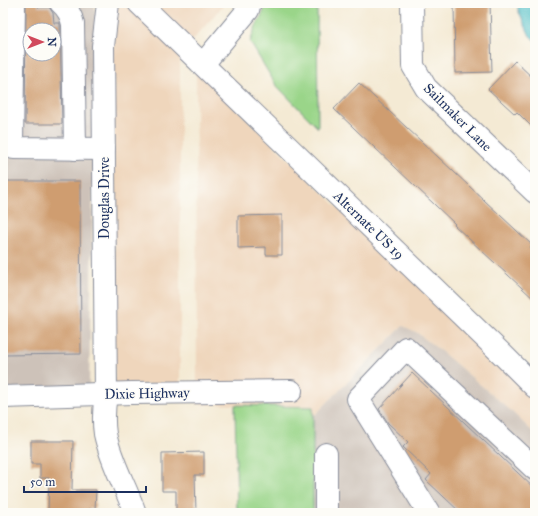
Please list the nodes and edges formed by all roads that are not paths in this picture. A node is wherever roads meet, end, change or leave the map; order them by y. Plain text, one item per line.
1 (14, 3) edge
2 (61, 3) edge
3 (108, 3) edge
4 (139, 3) edge
5 (250, 3) edge
6 (412, 3) edge
7 (203, 64) junction
8 (75, 149) junction
9 (104, 150) junction
10 (535, 192) edge
11 (535, 387) edge
12 (291, 391) dead end
13 (106, 394) junction
14 (3, 397) edge
15 (326, 454) dead end
16 (535, 469) edge
17 (135, 513) edge
18 (326, 513) edge
19 (429, 513) edge

1 - 8 street
2 - 8 street
3 - 9 street, Douglas Drive
4 - 7 street, Alternate US 19
5 - 7 street
6 - 10 street, Sailmaker Lane
7 - 11 street, Alternate US 19
8 - 9 street
9 - 13 street, Douglas Drive
12 - 13 street, Dixie Highway
13 - 14 street, Dixie Highway
13 - 17 street, Douglas Drive
15 - 18 street
16 - 19 street

